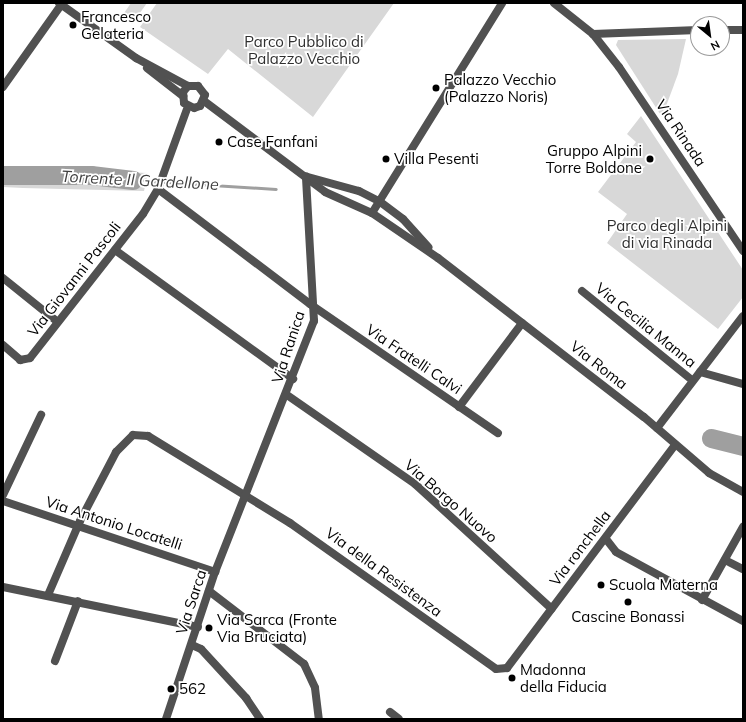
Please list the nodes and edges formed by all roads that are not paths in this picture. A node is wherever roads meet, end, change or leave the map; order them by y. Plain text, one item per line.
1 (502, 3) edge
2 (554, 3) edge
3 (60, 4) edge
4 (690, 30) edge
5 (730, 30) edge
6 (743, 30) edge
7 (592, 34) junction
8 (136, 58) junction
9 (188, 86) junction
10 (3, 87) edge
11 (183, 96) junction
12 (204, 101) junction
13 (188, 106) junction
14 (306, 176) junction
15 (158, 189) junction
16 (379, 201) junction
17 (372, 213) junction
18 (115, 250) junction
19 (743, 251) edge
20 (438, 258) junction
21 (3, 278) edge
22 (582, 291) dead end
23 (315, 307) junction
24 (743, 316) edge
25 (58, 322) junction
26 (522, 323) junction
27 (3, 345) edge
28 (700, 372) junction
29 (293, 379) junction
30 (692, 380) junction
31 (743, 384) edge
32 (287, 395) junction
33 (459, 407) junction
34 (41, 415) dead end
35 (657, 428) junction
36 (498, 433) dead end
37 (675, 444) junction
38 (743, 492) edge
39 (245, 494) junction
40 (3, 495) edge
41 (3, 501) edge
42 (78, 526) junction
43 (743, 527) edge
44 (606, 539) junction
45 (725, 560) junction
46 (743, 569) edge
47 (215, 572) junction
48 (3, 586) edge
49 (209, 591) junction
50 (48, 595) junction
51 (702, 600) junction
52 (78, 601) junction
53 (552, 609) junction
54 (743, 621) edge
55 (198, 627) junction
56 (192, 645) junction
57 (55, 661) dead end
58 (507, 668) joint
59 (390, 712) dead end
60 (166, 719) edge
61 (260, 719) edge
62 (319, 719) edge
63 (399, 719) edge

1 - 16 street
2 - 7 street, Via Rinada
3 - 8 street
3 - 10 street
4 - 7 street
5 - 6 street
7 - 19 street, Via Rinada
8 - 9 street
8 - 11 street
9 - 11 street
9 - 12 street
11 - 13 street
12 - 13 street
12 - 14 street
13 - 15 street, Via Giovanni Pascoli
14 - 16 street, Via Roma
14 - 17 street, Via Roma
14 - 23 street, Via Ranica
15 - 18 street, Via Giovanni Pascoli
15 - 23 street, Via Fratelli Calvi
16 - 17 street
16 - 20 street, Via Roma
17 - 20 street, Via Roma
18 - 25 street, Via Giovanni Pascoli
18 - 29 street
20 - 26 street, Via Roma
21 - 25 street
22 - 30 street, Via Cecilia Manna
23 - 29 street, Via Ranica
23 - 33 street, Via Fratelli Calvi
24 - 28 street, Via Cecilia Manna
25 - 27 street, Via Giovanni Pascoli
26 - 33 street
26 - 35 street, Via Roma
28 - 30 street, Via Cecilia Manna
28 - 31 street
29 - 32 street, Via Ranica
30 - 35 street, Via Cecilia Manna
32 - 39 street, Via Ranica
32 - 53 street, Via Borgo Nuovo
33 - 36 street, Via Fratelli Calvi
34 - 40 street
35 - 37 street, Via Roma
37 - 38 street, Via Roma
37 - 44 street, Via ronchella
39 - 42 street, Via della Resistenza
39 - 47 street, Via Sarca
39 - 58 street, Via della Resistenza
41 - 42 street, Via Antonio Locatelli
42 - 47 street, Via Antonio Locatelli
42 - 50 street
43 - 45 street
44 - 51 street
44 - 53 street, Via ronchella
45 - 46 street
45 - 51 street
47 - 49 street, Via Sarca
48 - 50 street
49 - 55 street, Via Sarca
49 - 62 street
50 - 52 street
51 - 54 street
52 - 55 street
52 - 57 street
53 - 58 street, Via ronchella
55 - 56 street, Via Sarca
56 - 60 street, Via Sarca
56 - 61 street
59 - 63 street

